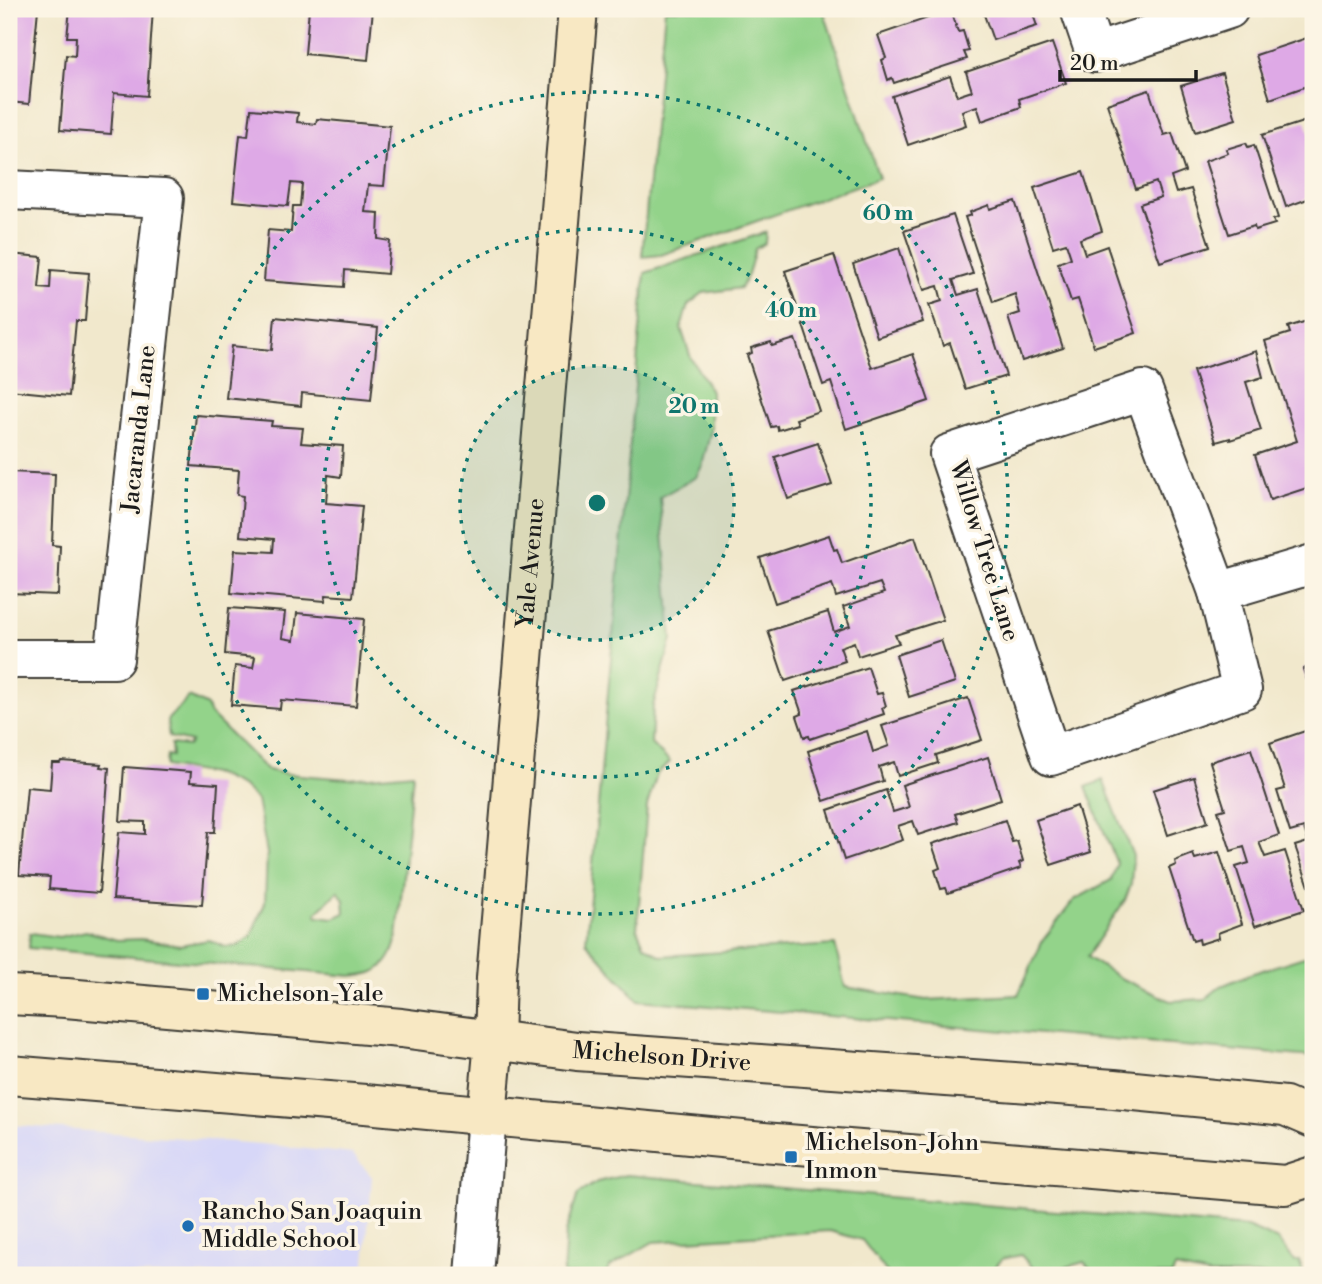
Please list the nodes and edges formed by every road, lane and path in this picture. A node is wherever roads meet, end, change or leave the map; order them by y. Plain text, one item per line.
1 (578, 9) edge
2 (1080, 9) edge
3 (1228, 9) edge
4 (9, 190) edge
5 (1313, 564) edge
6 (1218, 592) junction
7 (9, 659) edge
8 (9, 995) edge
9 (494, 1041) junction
10 (9, 1075) edge
11 (487, 1116) junction
12 (1313, 1118) edge
13 (1313, 1177) edge
14 (474, 1275) edge

1 - 9 main road, Yale Avenue
2 - 3 street
4 - 7 street, Jacaranda Lane
5 - 6 street
6 - 6 street, Willow Tree Lane
8 - 9 main road, Michelson Drive
9 - 11 main road, Yale Avenue
9 - 12 main road, Michelson Drive
10 - 11 main road
11 - 13 main road
11 - 14 street

